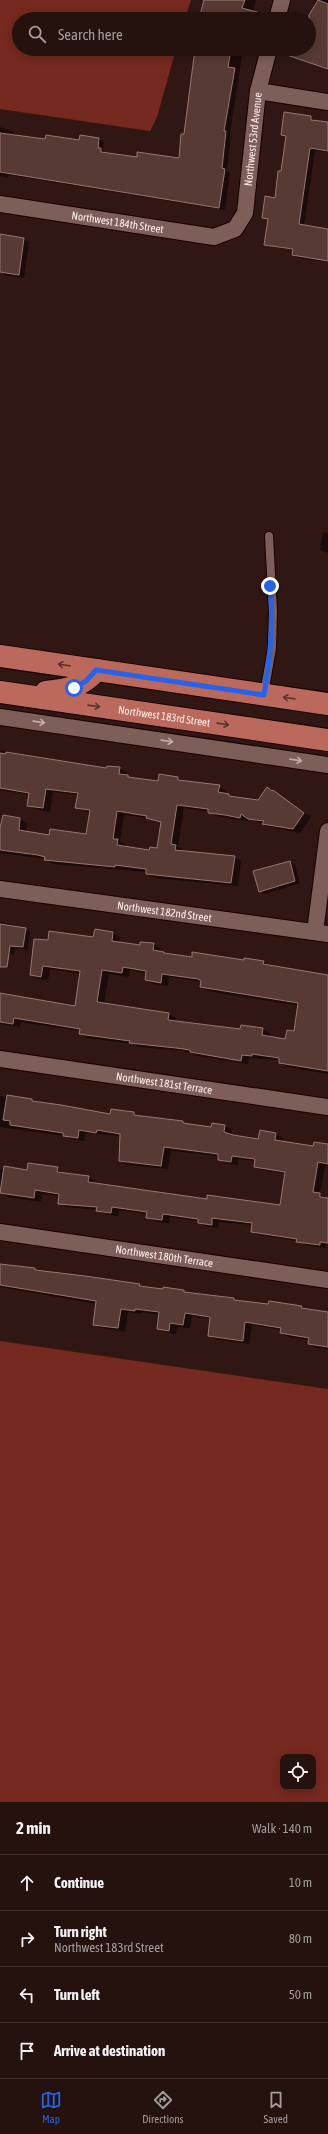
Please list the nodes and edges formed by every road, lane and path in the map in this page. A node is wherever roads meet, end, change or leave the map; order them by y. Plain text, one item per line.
1 (282, 0) edge
2 (279, 12) edge
3 (268, 56) edge
4 (258, 92) junction
5 (328, 102) edge
6 (0, 204) edge
7 (235, 229) joint
8 (269, 536) dead end
9 (0, 656) edge
10 (96, 670) junction
11 (0, 692) edge
12 (264, 695) junction
13 (25, 696) junction
14 (328, 704) edge
15 (0, 717) edge
16 (328, 740) edge
17 (328, 765) edge
18 (328, 830) edge
19 (0, 889) edge
20 (321, 933) edge
21 (0, 1059) edge
22 (328, 1107) edge
23 (0, 1232) edge
24 (328, 1280) edge

1 - 2 street
3 - 4 street, Northwest 53rd Avenue
4 - 5 street
4 - 7 street, Northwest 53rd Avenue
6 - 7 street, Northwest 184th Street
8 - 12 lane
10 -> 9 main road
10 - 12 main road
10 - 13 main road
11 - 13 main road, Northwest 183rd Street
14 -> 12 main road
13 -> 16 main road, Northwest 183rd Street
15 -> 17 street
18 - 20 street
19 - 20 street, Northwest 182nd Street
21 - 22 street, Northwest 181st Terrace
23 - 24 street, Northwest 180th Terrace

